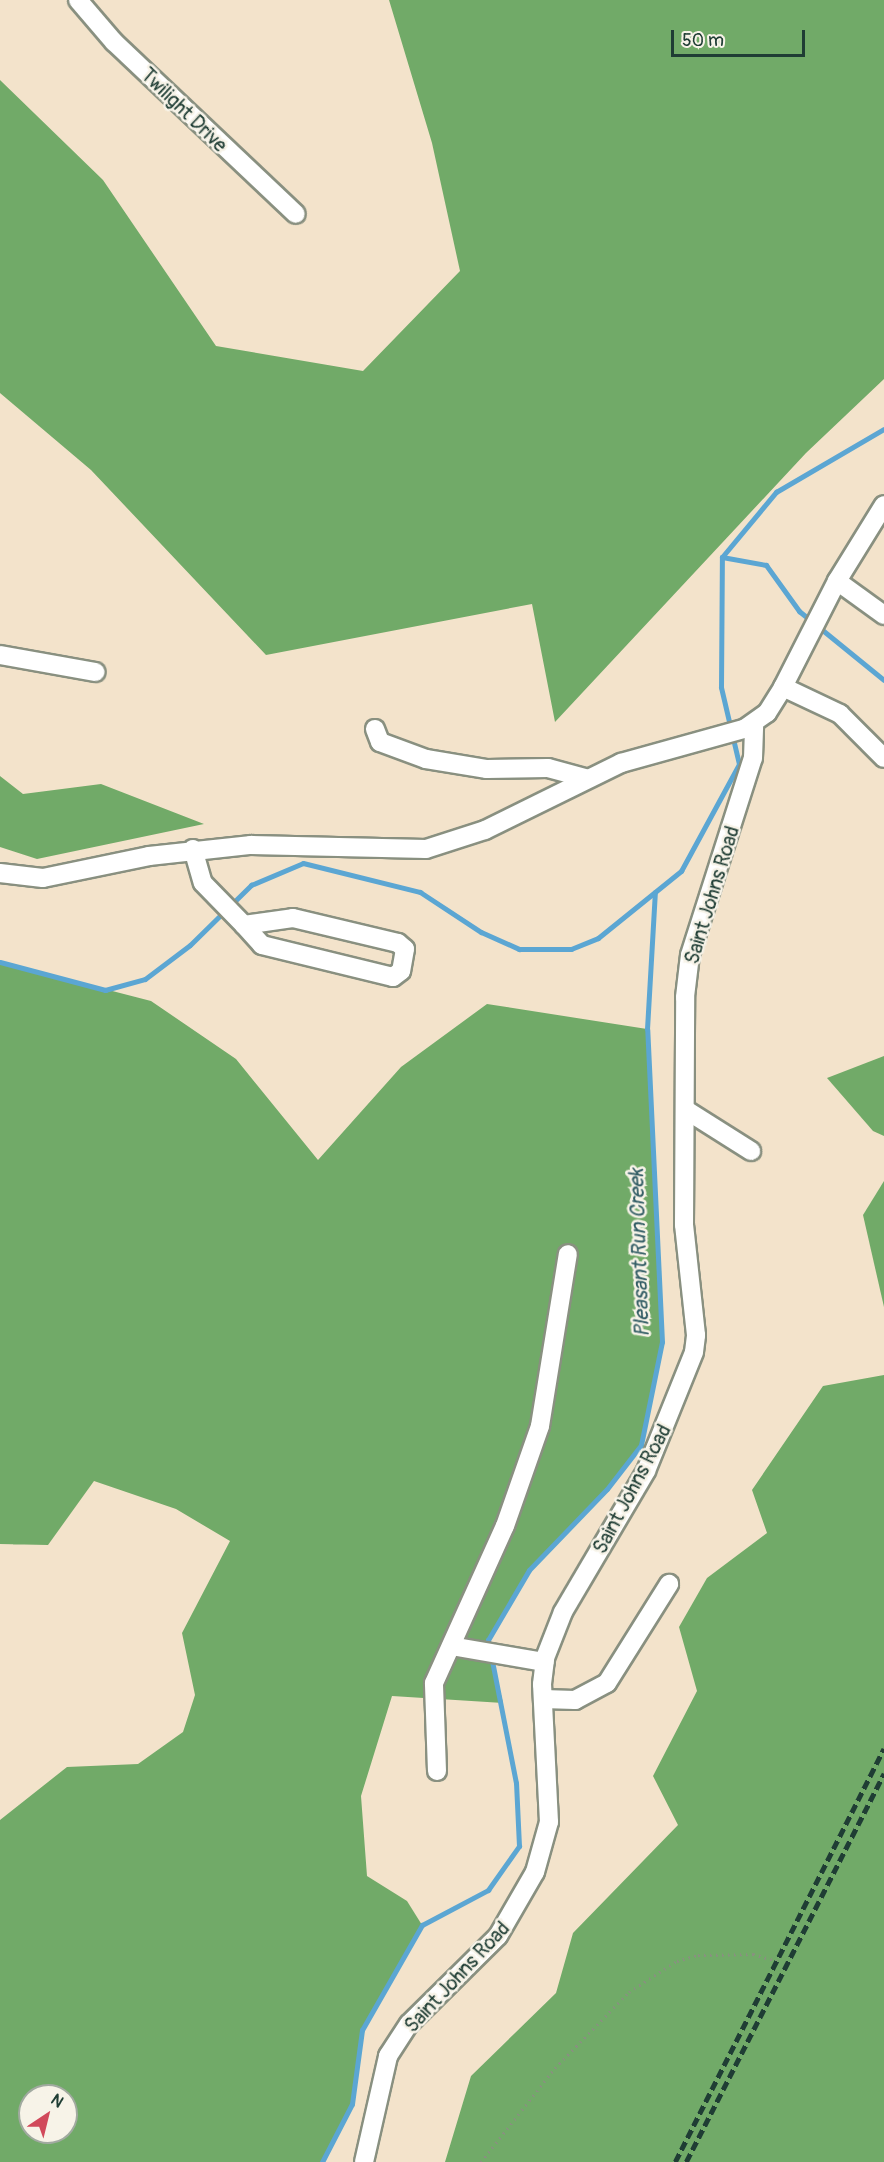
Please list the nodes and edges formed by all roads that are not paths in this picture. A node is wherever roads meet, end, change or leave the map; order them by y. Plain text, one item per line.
1 (78, 0) edge
2 (296, 214) dead end
3 (884, 505) edge
4 (837, 581) junction
5 (884, 615) edge
6 (0, 656) edge
7 (95, 672) dead end
8 (783, 687) junction
9 (749, 727) junction
10 (375, 729) dead end
11 (884, 758) edge
12 (586, 778) junction
13 (193, 849) junction
14 (0, 873) edge
15 (242, 922) junction
16 (686, 1110) junction
17 (751, 1151) dead end
18 (568, 1254) dead end
19 (669, 1584) dead end
20 (451, 1646) junction
21 (545, 1662) junction
22 (543, 1699) junction
23 (437, 1771) dead end
24 (363, 2162) edge

1 - 2 street, Twilight Drive
3 - 4 street
4 - 5 street
4 - 8 street
6 - 7 street
8 - 9 street
8 - 11 street
9 - 12 street
9 - 16 street, Saint Johns Road
10 - 12 street
12 - 13 street
13 - 14 street
13 - 15 street
15 - 15 street
16 - 17 street
16 - 21 street, Saint Johns Road
18 - 20 street
19 - 22 street
20 - 21 street
20 - 23 street
21 - 22 street, Saint Johns Road
22 - 24 street, Saint Johns Road

